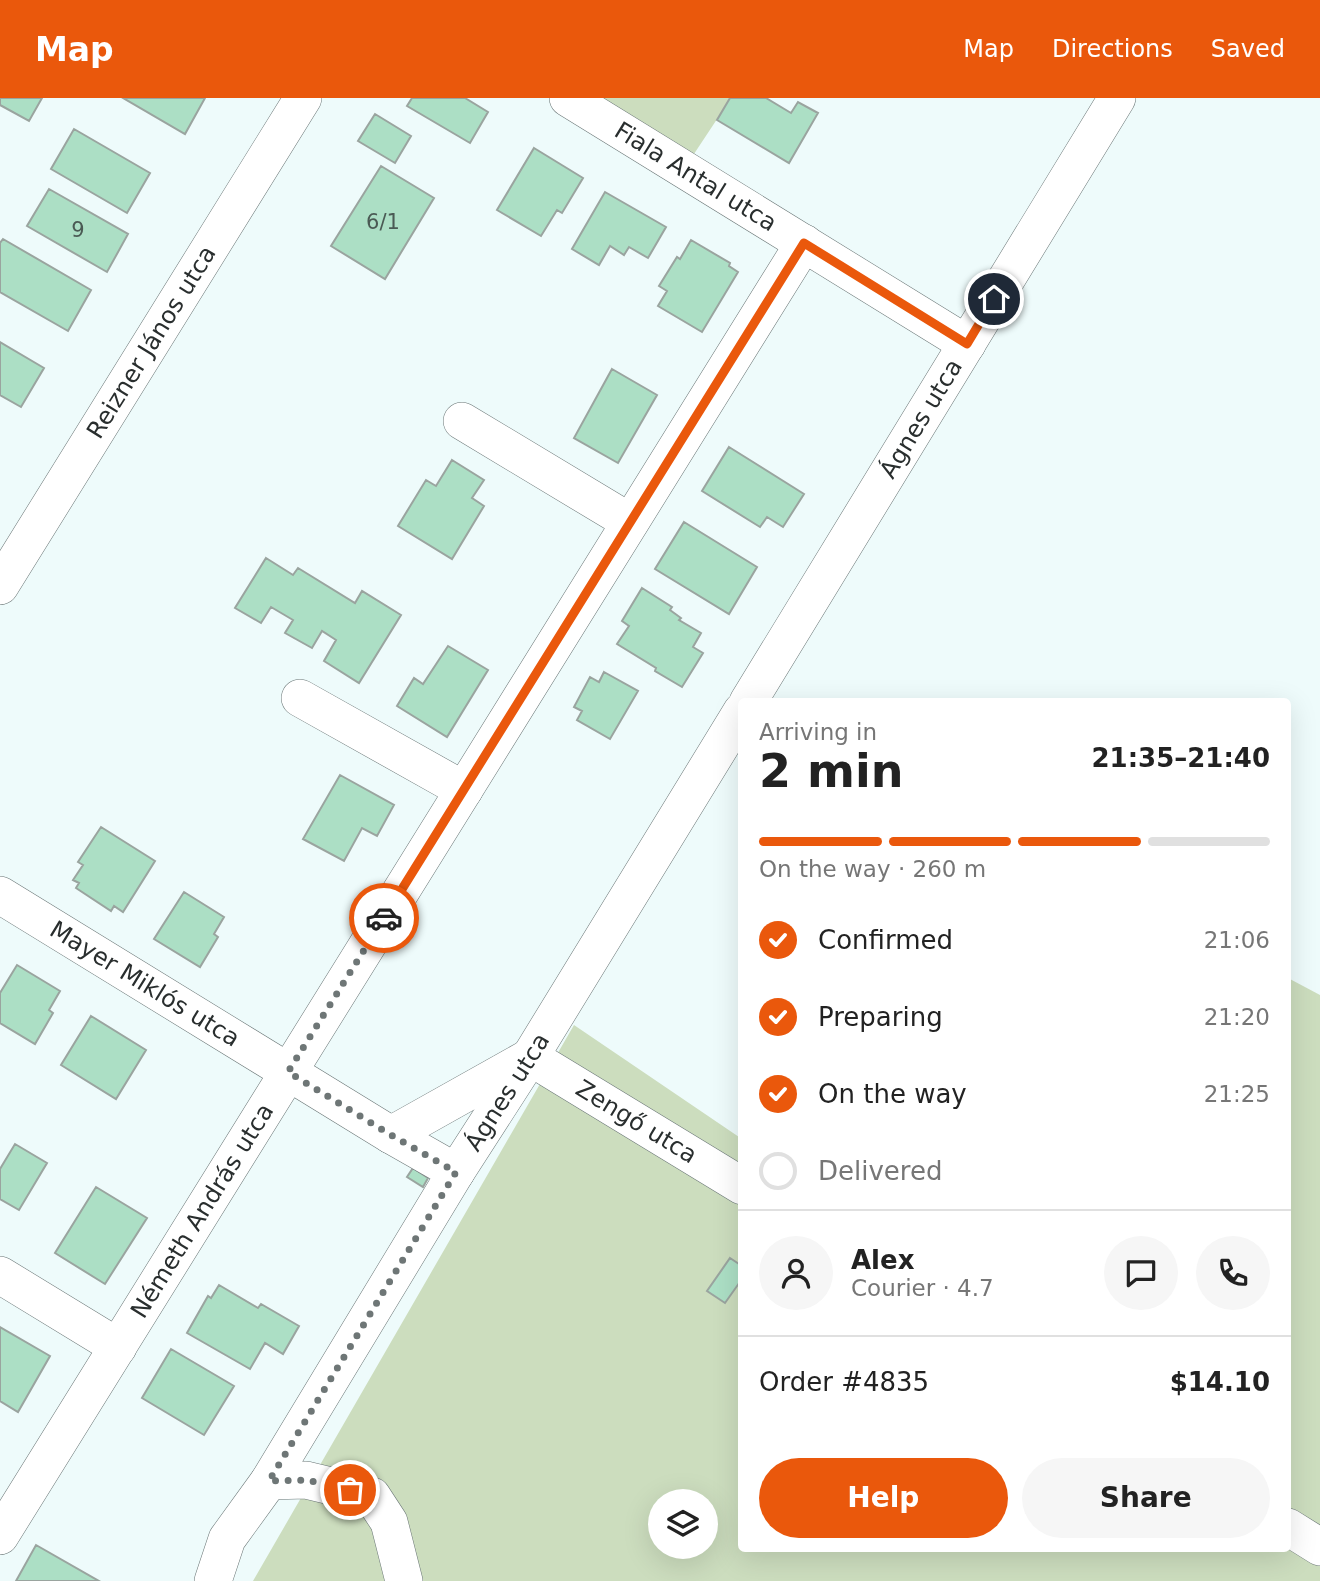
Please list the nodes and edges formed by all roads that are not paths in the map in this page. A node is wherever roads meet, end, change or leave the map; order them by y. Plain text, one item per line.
1 (303, 98) edge
2 (568, 98) edge
3 (1117, 98) edge
4 (804, 243) junction
5 (967, 344) junction
6 (462, 421) dead end
7 (630, 522) junction
8 (0, 586) edge
9 (300, 698) dead end
10 (750, 698) edge
11 (738, 718) edge
12 (464, 790) junction
13 (0, 895) edge
14 (530, 1057) junction
15 (288, 1072) junction
16 (391, 1135) junction
17 (456, 1172) junction
18 (738, 1184) edge
19 (0, 1275) edge
20 (118, 1347) junction
21 (269, 1481) junction
22 (1291, 1529) edge
23 (0, 1536) edge
24 (1320, 1547) edge
25 (213, 1581) edge
26 (404, 1581) edge

1 - 8 street, Reizner János utca
2 - 4 street, Fiala Antal utca
3 - 5 street, Ágnes utca
4 - 5 street, Fiala Antal utca
4 - 7 street, Németh András utca
5 - 10 street, Ágnes utca
6 - 7 street
7 - 12 street, Németh András utca
9 - 12 street
11 - 14 street, Ágnes utca
12 - 15 street, Németh András utca
13 - 15 street, Mayer Miklós utca
14 - 16 street
14 - 17 street, Ágnes utca
14 - 18 street, Zengő utca
15 - 16 street, Mayer Miklós utca
15 - 20 street, Németh András utca
16 - 17 street, Mayer Miklós utca
17 - 21 street, Ágnes utca
19 - 20 street
20 - 23 street, Németh András utca
21 - 25 street, Ágnes utca
21 - 26 street
22 - 24 street

